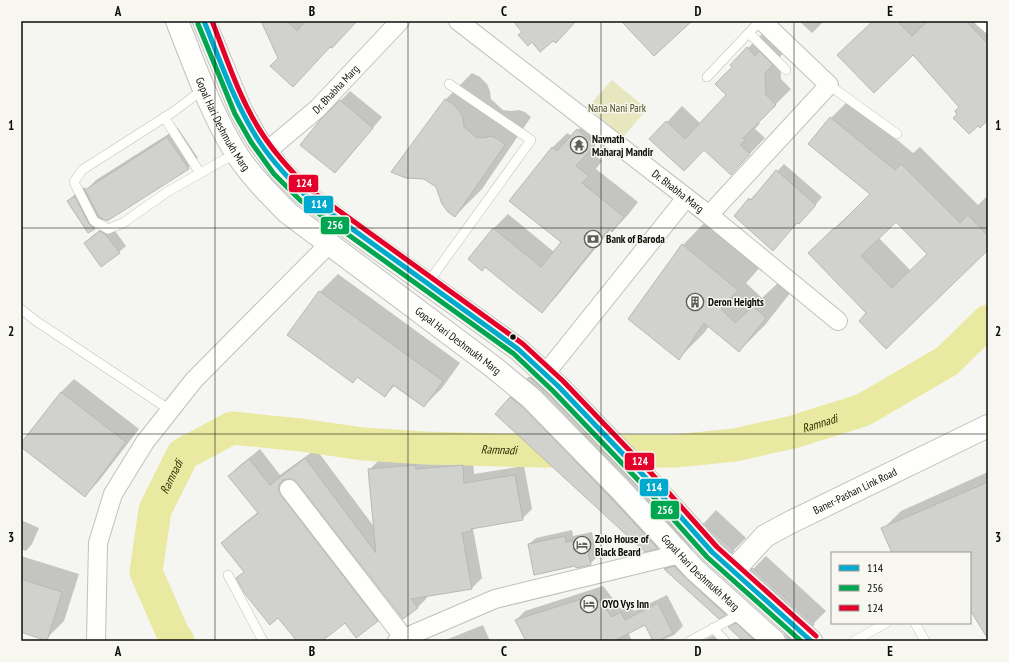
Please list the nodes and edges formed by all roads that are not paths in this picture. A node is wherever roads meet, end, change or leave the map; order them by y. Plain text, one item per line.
1 (177, 21) edge
2 (204, 21) edge
3 (400, 21) edge
4 (458, 21) edge
5 (979, 21) edge
6 (757, 25) edge
7 (988, 30) edge
8 (214, 46) junction
9 (191, 55) junction
10 (786, 70) dead end
11 (707, 77) dead end
12 (449, 84) dead end
13 (829, 85) junction
14 (204, 88) junction
15 (164, 118) junction
16 (897, 134) dead end
17 (266, 152) junction
18 (236, 153) junction
19 (200, 173) junction
20 (686, 198) junction
21 (709, 216) junction
22 (329, 244) junction
23 (427, 284) junction
24 (21, 309) edge
25 (838, 321) dead end
26 (551, 380) junction
27 (170, 410) junction
28 (988, 426) edge
29 (289, 489) dead end
30 (680, 554) junction
31 (733, 571) junction
32 (228, 575) dead end
33 (742, 613) junction
34 (884, 624) edge
35 (916, 624) edge
36 (713, 628) junction
37 (400, 639) edge
38 (96, 641) edge
39 (262, 641) edge
40 (690, 641) edge
41 (725, 641) edge
42 (774, 641) edge
43 (812, 641) edge
44 (854, 641) edge
45 (925, 641) edge

1 - 9 main road, Gopal Hari Deshmukh Marg
2 - 8 main road, Gopal Hari Deshmukh Marg
3 - 17 street, Dr. Bhabha Marg
4 - 20 street, Dr. Bhabha Marg
5 - 7 lane
6 - 10 lane
6 - 11 lane
6 - 13 street
8 - 9 main road
8 - 17 main road, Gopal Hari Deshmukh Marg
9 - 14 main road, Gopal Hari Deshmukh Marg
12 - 23 lane
13 - 16 lane
13 - 21 street
14 - 15 lane
14 - 18 main road, Gopal Hari Deshmukh Marg
15 - 19 lane
15 - 19 lane
17 - 23 main road, Gopal Hari Deshmukh Marg
18 - 19 lane
18 - 22 main road, Gopal Hari Deshmukh Marg
20 - 21 street, Dr. Bhabha Marg
20 - 26 street
21 - 25 street, Dr. Bhabha Marg
22 - 27 street
22 - 30 main road, Gopal Hari Deshmukh Marg
23 - 26 main road, Gopal Hari Deshmukh Marg
24 - 27 lane
26 - 31 main road, Gopal Hari Deshmukh Marg
27 - 38 street
28 - 31 main road, Baner-Pashan Link Road
29 - 37 street
30 - 33 main road, Gopal Hari Deshmukh Marg
30 - 37 street
31 - 43 main road, Gopal Hari Deshmukh Marg
32 - 39 lane
33 - 36 lane
33 - 42 main road, Gopal Hari Deshmukh Marg
34 - 44 lane
35 - 45 lane
36 - 40 lane
36 - 41 lane

